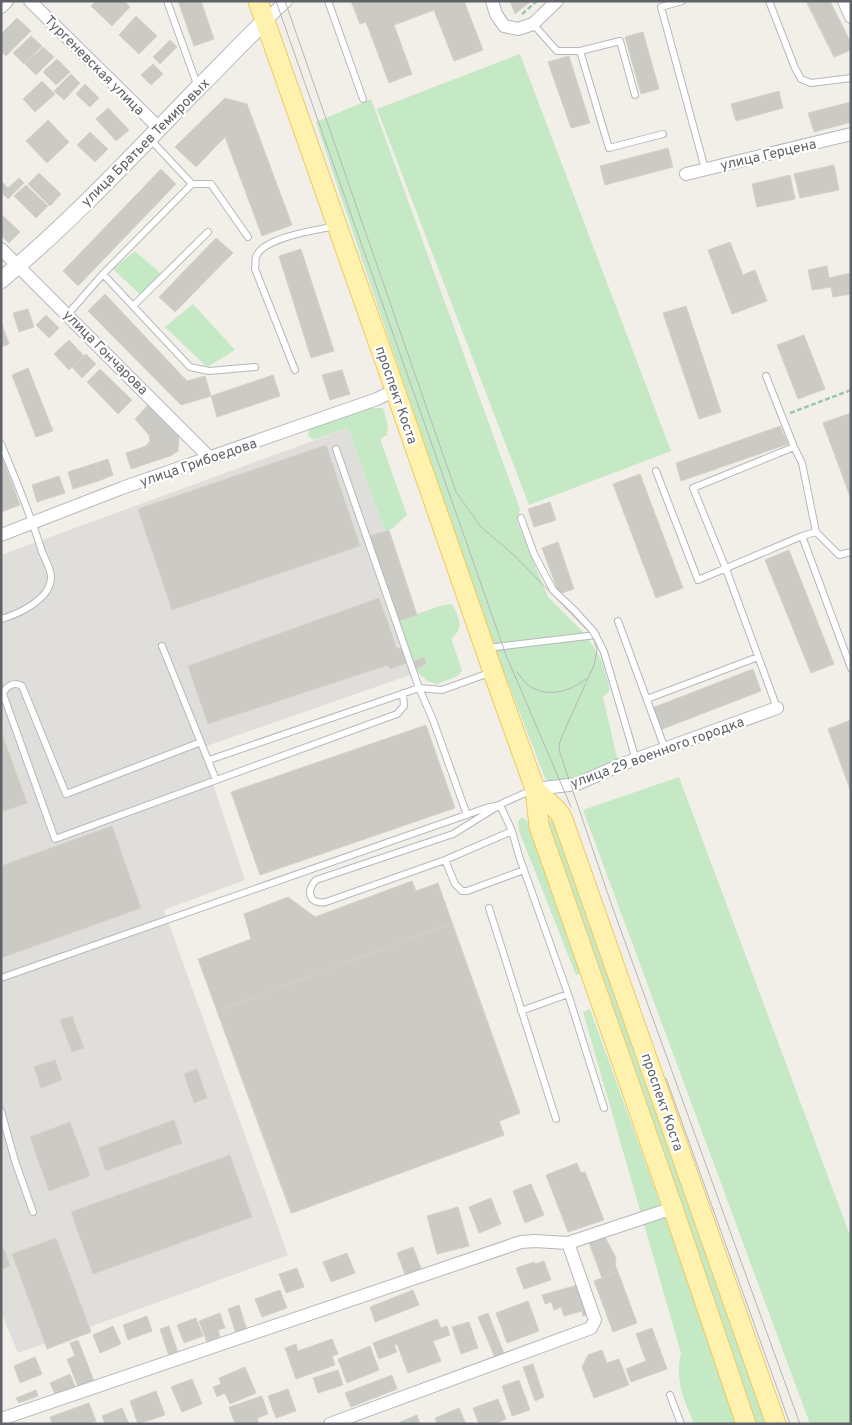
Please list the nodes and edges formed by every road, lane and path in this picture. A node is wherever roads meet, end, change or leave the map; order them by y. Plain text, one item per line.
1 (7, 1) edge
2 (30, 1) edge
3 (167, 1) edge
4 (258, 1) edge
5 (286, 1) edge
6 (328, 1) edge
7 (492, 1) edge
8 (537, 1) edge
9 (557, 1) edge
10 (682, 1) edge
11 (769, 1) edge
12 (844, 1) edge
13 (1, 7) edge
14 (518, 17) dead end
15 (851, 18) edge
16 (264, 22) junction
17 (533, 24) junction
18 (580, 51) junction
19 (851, 78) edge
20 (198, 88) junction
21 (635, 95) dead end
22 (363, 99) dead end
23 (154, 133) junction
24 (663, 134) dead end
25 (851, 134) edge
26 (705, 169) junction
27 (686, 174) dead end
28 (192, 184) junction
29 (337, 225) junction
30 (208, 232) dead end
31 (248, 237) dead end
32 (1, 248) edge
33 (18, 266) junction
34 (103, 274) junction
35 (1, 280) edge
36 (133, 306) junction
37 (68, 314) junction
38 (255, 368) dead end
39 (295, 370) dead end
40 (766, 376) dead end
41 (395, 390) junction
42 (851, 390) edge
43 (782, 416) junction
44 (1, 444) edge
45 (794, 447) junction
46 (336, 449) dead end
47 (209, 457) junction
48 (656, 471) dead end
49 (521, 518) dead end
50 (33, 522) junction
51 (816, 532) junction
52 (1, 535) edge
53 (802, 536) junction
54 (851, 552) edge
55 (726, 569) junction
56 (1, 619) edge
57 (618, 621) dead end
58 (596, 635) junction
59 (162, 646) dead end
60 (484, 648) junction
61 (758, 657) junction
62 (851, 668) edge
63 (492, 672) junction
64 (418, 688) junction
65 (403, 693) junction
66 (647, 698) junction
67 (777, 708) joint
68 (201, 742) junction
69 (665, 749) junction
70 (208, 760) junction
71 (636, 760) junction
72 (216, 780) junction
73 (535, 789) junction
74 (500, 805) junction
75 (467, 815) junction
76 (512, 831) junction
77 (445, 860) junction
78 (524, 870) junction
79 (489, 908) dead end
80 (1, 978) edge
81 (568, 994) junction
82 (521, 1011) junction
83 (604, 1108) dead end
84 (1, 1111) edge
85 (556, 1119) dead end
86 (673, 1208) junction
87 (33, 1212) dead end
88 (568, 1244) junction
89 (670, 1395) dead end
90 (1, 1420) edge
91 (330, 1424) edge
92 (681, 1424) edge
93 (746, 1424) edge
94 (776, 1424) edge

1 - 13 street
2 - 23 street, Тургеневская улица
3 - 20 lane
4 - 16 main road, проспект Коста
5 - 16 street, улица Братьев Темировых
6 - 22 lane
7 - 17 street
8 - 14 path
9 - 17 street
10 - 26 lane
11 - 19 lane
12 - 15 street
16 - 20 street, улица Братьев Темировых
16 - 29 main road, проспект Коста
17 - 18 lane
18 - 21 lane
18 - 24 lane
20 - 23 street, улица Братьев Темировых
23 - 28 lane
23 - 33 street, улица Братьев Темировых
25 - 26 street, улица Герцена
26 - 27 street, улица Герцена
28 - 31 lane
28 - 34 lane
29 - 39 lane
29 - 41 main road, проспект Коста
30 - 36 lane
32 - 33 street, улица Гончарова
33 - 35 street, улица Братьев Темировых
33 - 37 street, улица Гончарова
34 - 36 lane
34 - 37 lane
36 - 38 lane
37 - 47 street, улица Гончарова
40 - 43 lane
41 - 47 street, улица Грибоедова
41 - 60 main road, проспект Коста
42 - 43 path
43 - 45 lane
44 - 50 lane
45 - 51 lane
45 - 55 lane
46 - 64 lane
47 - 50 street, улица Грибоедова
48 - 55 lane
49 - 58 lane
50 - 52 street, улица Грибоедова
50 - 56 lane
51 - 53 lane
51 - 54 lane
53 - 55 lane
53 - 62 lane
55 - 61 lane
57 - 66 lane
58 - 60 lane
58 - 71 lane
59 - 68 lane
60 - 63 main road, проспект Коста
61 - 66 lane
61 - 67 lane
63 - 64 lane
63 - 73 main road, проспект Коста
64 - 65 lane
64 - 75 lane
65 - 70 lane
65 - 72 lane
66 - 69 lane
67 - 69 street, улица 29 военного городка
68 - 70 lane
68 - 72 lane
69 - 71 street, улица 29 военного городка
70 - 72 lane
71 - 73 street, улица 29 военного городка
73 - 74 lane
73 - 86 main road, проспект Коста
73 - 94 main road, проспект Коста
74 - 75 lane
74 - 76 lane
74 - 77 lane
75 - 80 lane
76 - 77 lane
76 - 78 lane
77 - 78 lane
78 - 81 lane
79 - 82 lane
81 - 82 lane
81 - 83 lane
82 - 85 lane
84 - 87 lane
86 - 88 street
86 - 93 main road, проспект Коста
88 - 90 street
88 - 91 street
89 - 92 lane

